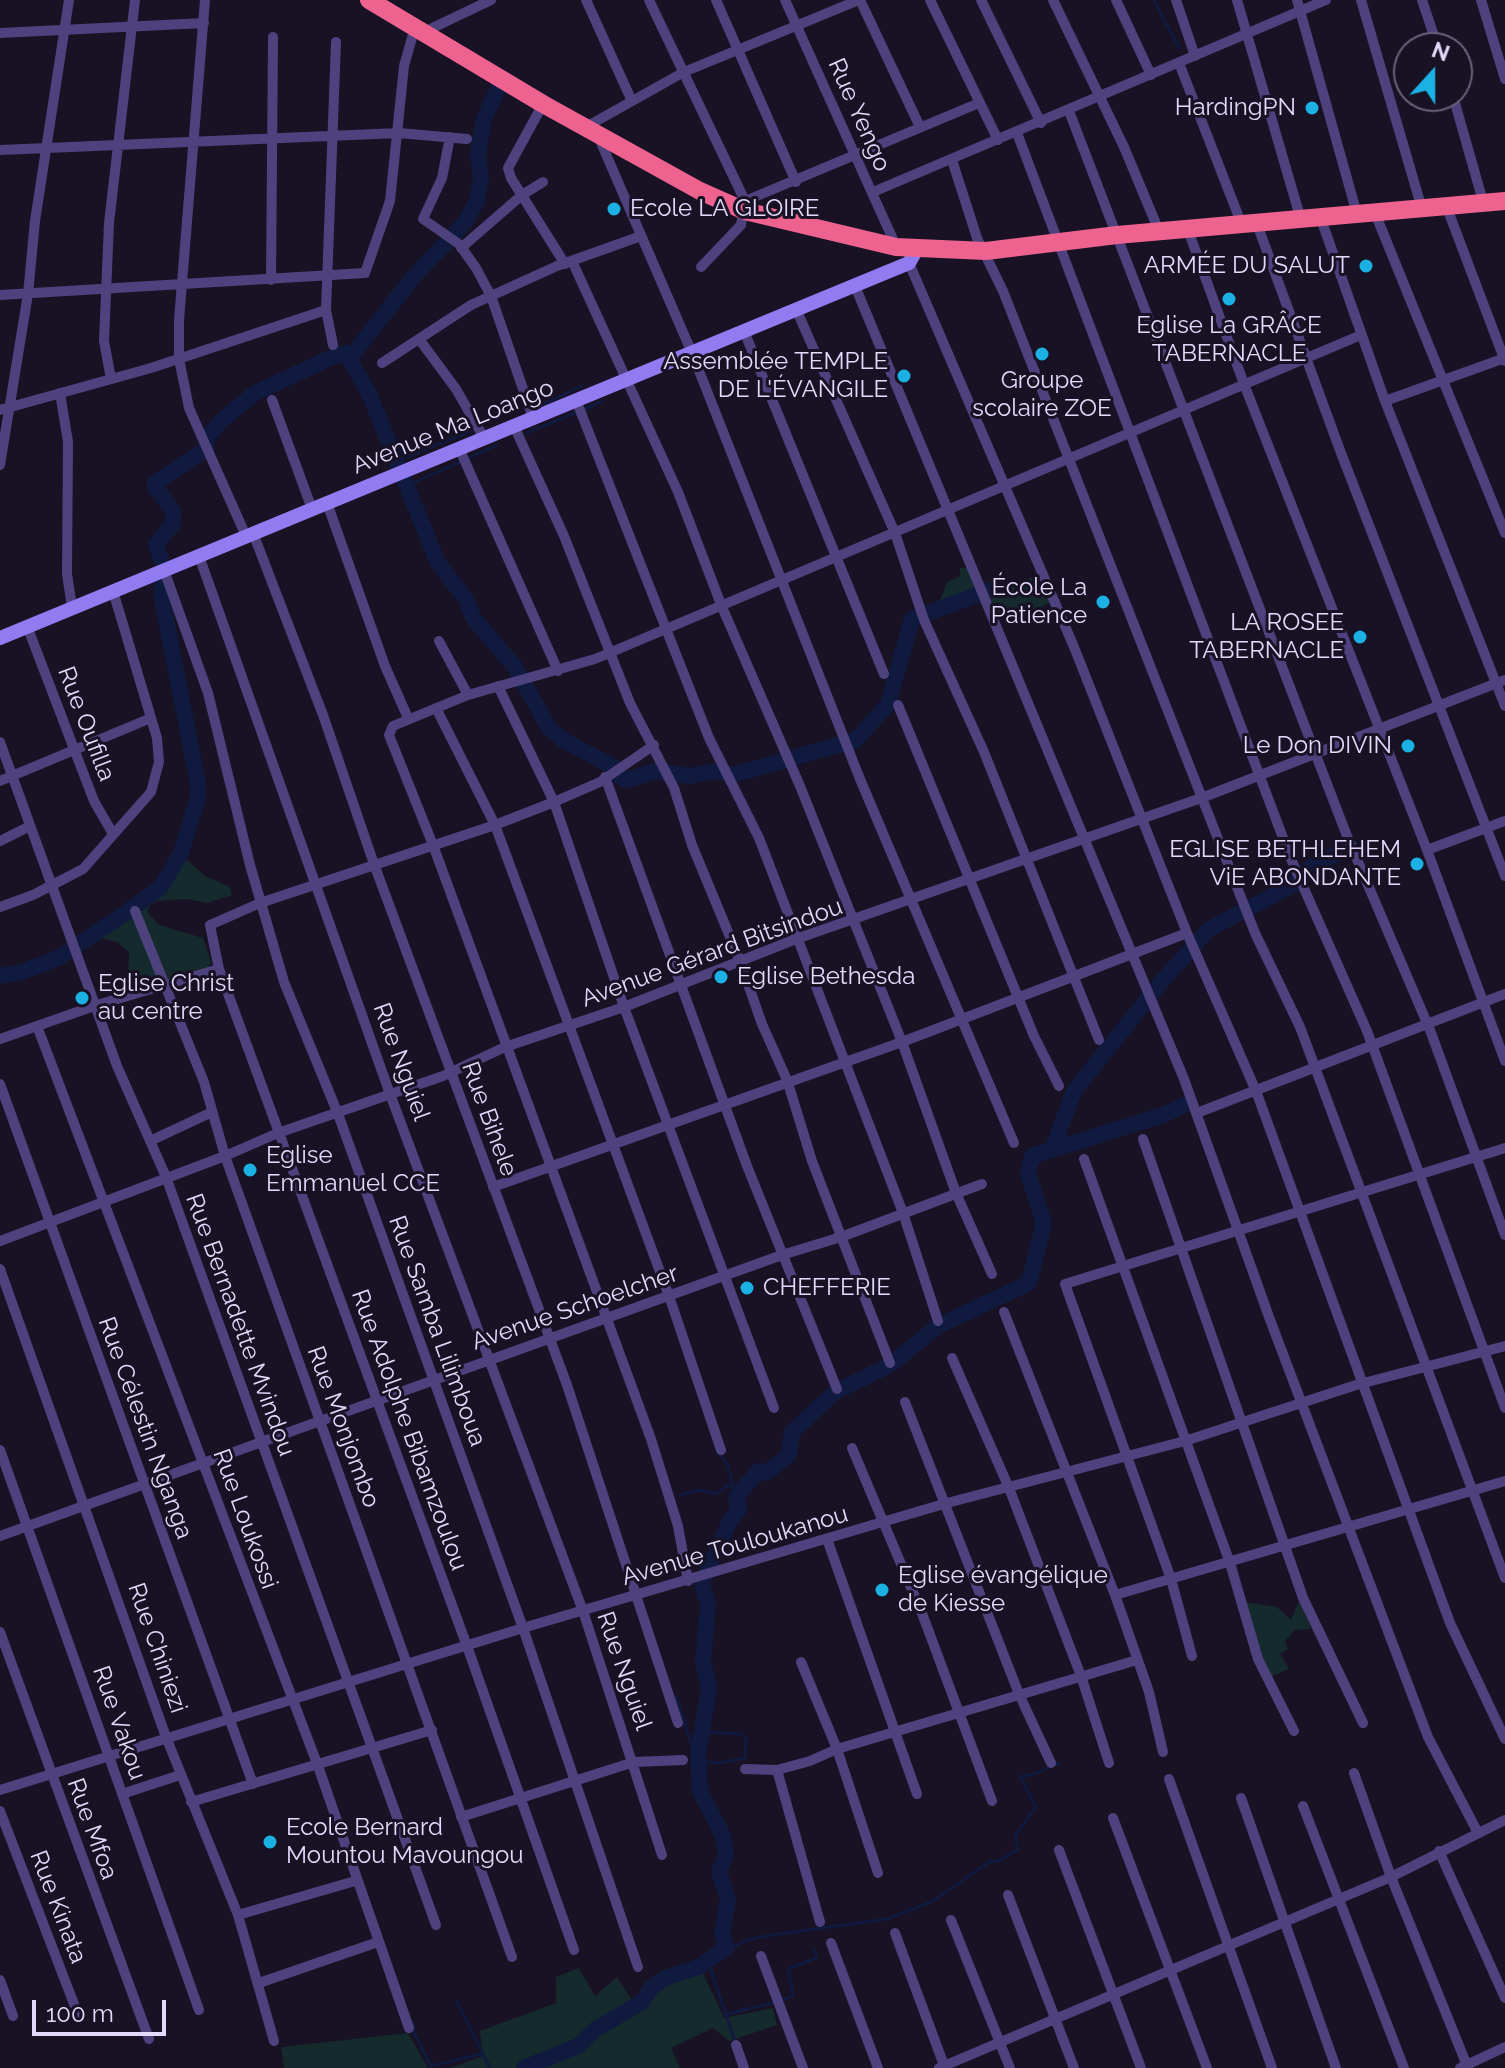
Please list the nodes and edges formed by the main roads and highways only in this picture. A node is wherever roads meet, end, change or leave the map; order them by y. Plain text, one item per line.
1 (369, 0) edge
2 (1505, 201) edge
3 (913, 256) junction
4 (0, 638) edge

1 - 3 highway
2 - 3 highway
3 - 4 main road, Avenue Ma Loango

